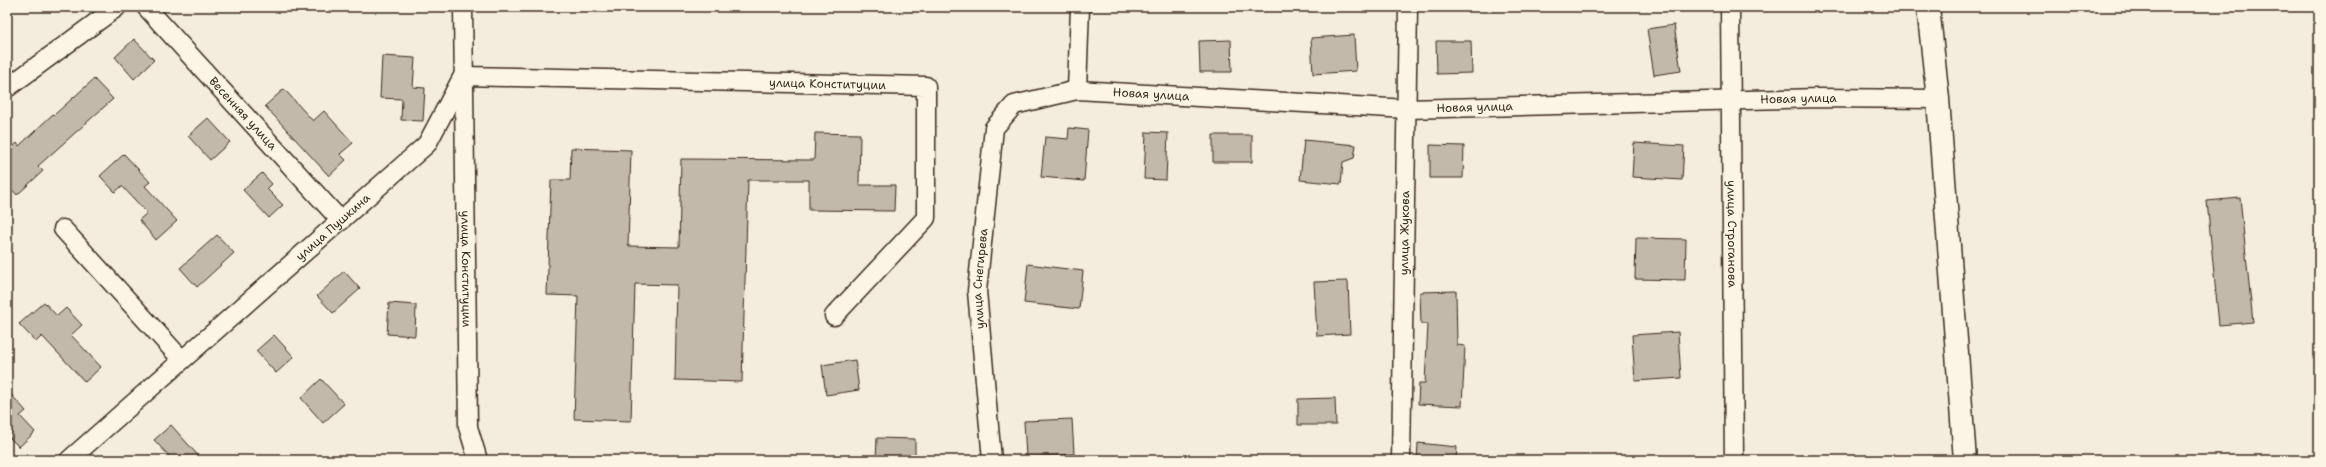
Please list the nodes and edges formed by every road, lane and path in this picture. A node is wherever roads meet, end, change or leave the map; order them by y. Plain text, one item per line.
1 (117, 7) edge
2 (146, 7) edge
3 (463, 7) edge
4 (1080, 7) edge
5 (1408, 7) edge
6 (1730, 7) edge
7 (1928, 7) edge
8 (463, 76) junction
9 (7, 88) edge
10 (1077, 90) junction
11 (1938, 99) junction
12 (1731, 102) junction
13 (1014, 105) joint
14 (1407, 109) junction
15 (340, 220) junction
16 (63, 229) dead end
17 (834, 316) dead end
18 (182, 360) junction
19 (69, 460) edge
20 (478, 460) edge
21 (992, 460) edge
22 (1401, 460) edge
23 (1734, 460) edge
24 (1965, 460) edge

1 - 9 street
2 - 15 street, Весенняя улица
3 - 8 street, улица Конституции
4 - 10 street
5 - 14 street, улица Жукова
6 - 12 street, улица Строганова
7 - 11 main road
8 - 15 street, улица Пушкина
8 - 17 street, улица Конституции
8 - 20 street, улица Конституции
10 - 13 street, Новая улица
10 - 14 street, Новая улица
11 - 12 street, Новая улица
11 - 24 main road
12 - 14 street, Новая улица
12 - 23 street, улица Строганова
13 - 21 street, улица Снегирева
14 - 22 street, улица Жукова
15 - 18 street, улица Пушкина
16 - 18 street
18 - 19 street, улица Пушкина

